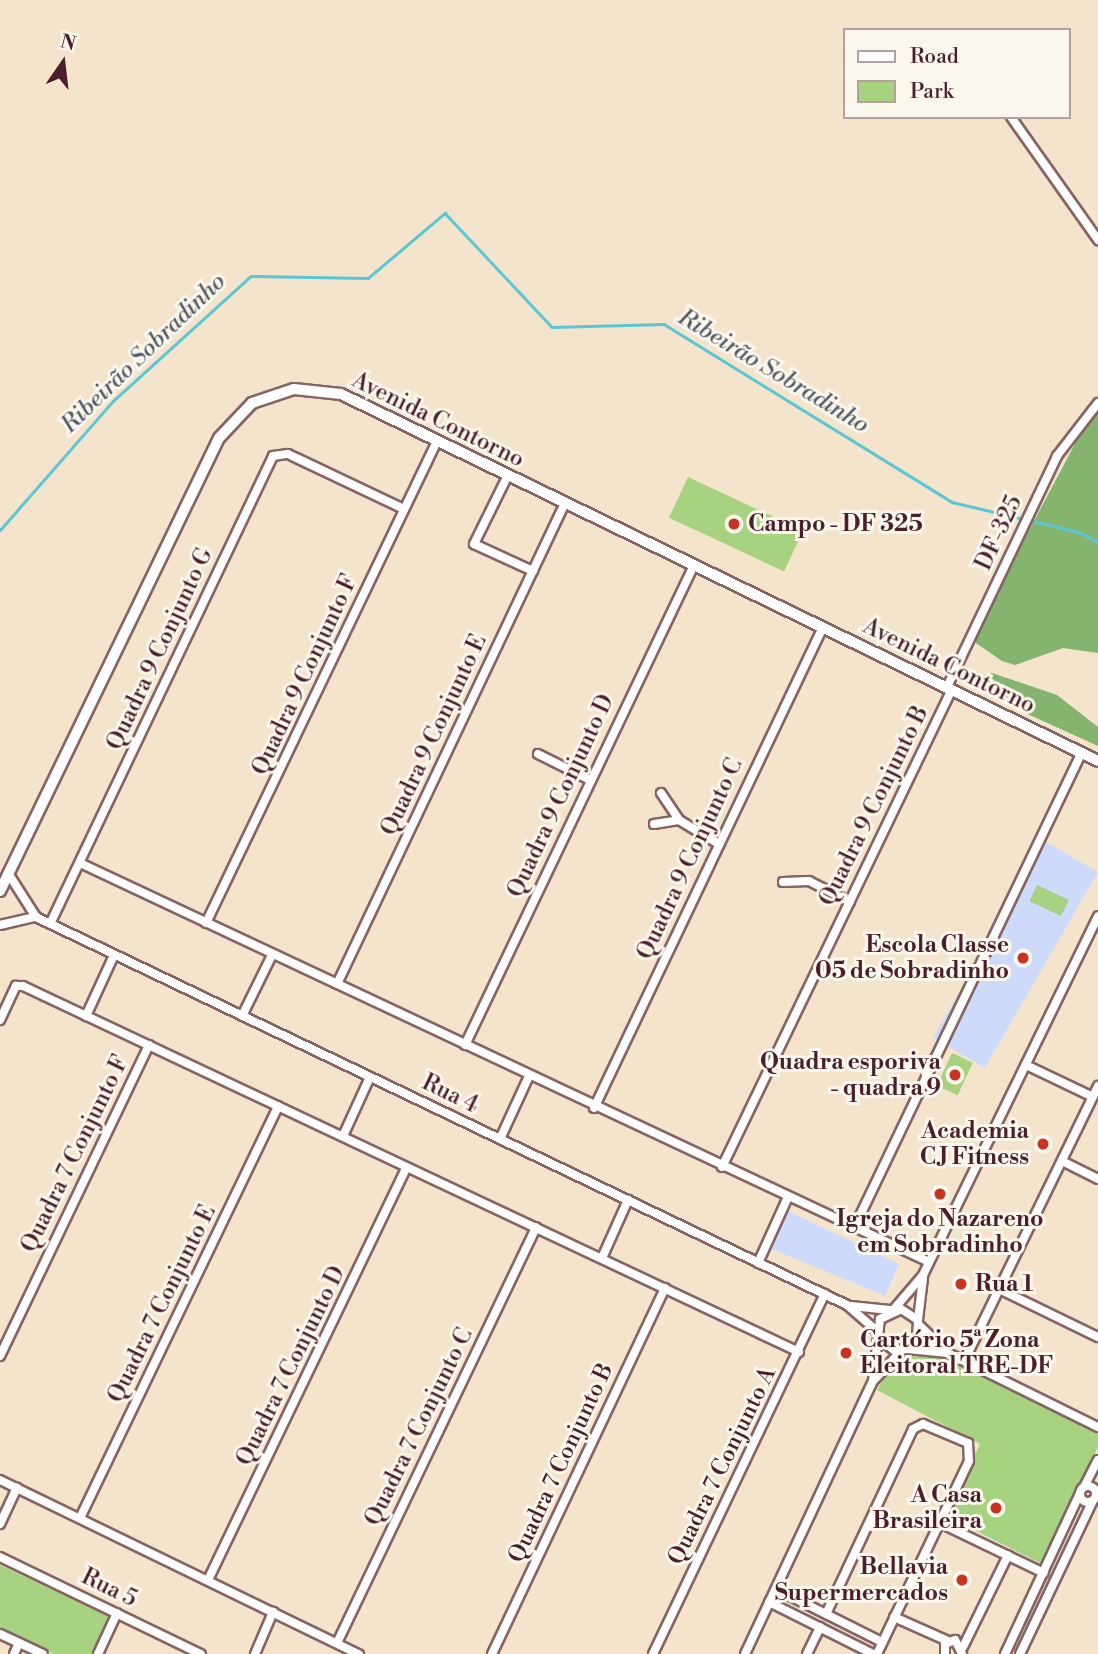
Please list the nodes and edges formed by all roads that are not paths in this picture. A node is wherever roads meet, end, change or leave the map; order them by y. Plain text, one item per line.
1 (1013, 119) edge
2 (1098, 240) edge
3 (1098, 403) edge
4 (438, 441) junction
5 (508, 475) junction
6 (565, 503) junction
7 (404, 509) junction
8 (694, 565) junction
9 (533, 571) junction
10 (823, 627) junction
11 (950, 688) junction
12 (1082, 752) junction
13 (538, 754) dead end
14 (1098, 761) edge
15 (590, 780) junction
16 (661, 793) dead end
17 (679, 820) junction
18 (654, 824) dead end
19 (719, 844) junction
20 (80, 863) junction
21 (8, 873) junction
22 (783, 882) dead end
23 (0, 891) edge
24 (850, 902) junction
25 (1098, 916) edge
26 (36, 917) junction
27 (206, 923) junction
28 (50, 924) junction
29 (0, 925) edge
30 (114, 955) junction
31 (272, 955) junction
32 (337, 984) junction
33 (86, 1016) junction
34 (242, 1016) junction
35 (0, 1020) edge
36 (149, 1045) junction
37 (465, 1045) junction
38 (1026, 1065) junction
39 (529, 1076) junction
40 (370, 1077) junction
41 (1098, 1086) edge
42 (1093, 1097) junction
43 (278, 1106) junction
44 (594, 1108) junction
45 (343, 1136) junction
46 (500, 1139) junction
47 (1062, 1161) junction
48 (407, 1167) junction
49 (722, 1167) junction
50 (1098, 1179) edge
51 (787, 1199) junction
52 (628, 1200) junction
53 (536, 1227) junction
54 (854, 1228) junction
55 (602, 1258) junction
56 (929, 1262) junction
57 (758, 1263) junction
58 (923, 1275) junction
59 (665, 1288) junction
60 (999, 1289) junction
61 (825, 1294) junction
62 (847, 1305) junction
63 (892, 1310) junction
64 (919, 1323) junction
65 (879, 1335) junction
66 (1098, 1337) edge
67 (904, 1350) junction
68 (799, 1352) junction
69 (948, 1353) junction
70 (0, 1356) edge
71 (964, 1361) junction
72 (873, 1381) junction
73 (1098, 1425) edge
74 (1098, 1460) edge
75 (0, 1480) edge
76 (17, 1488) junction
77 (1082, 1490) junction
78 (1096, 1495) edge
79 (80, 1518) junction
80 (940, 1523) junction
81 (0, 1524) edge
82 (1009, 1555) junction
83 (0, 1557) edge
84 (1044, 1573) junction
85 (208, 1580) junction
86 (776, 1589) junction
87 (769, 1602) junction
88 (803, 1602) junction
89 (273, 1612) junction
90 (117, 1613) junction
91 (825, 1614) junction
92 (796, 1615) junction
93 (894, 1617) junction
94 (820, 1627) junction
95 (0, 1634) edge
96 (866, 1634) junction
97 (1014, 1634) junction
98 (1027, 1640) junction
99 (948, 1641) junction
100 (882, 1642) junction
101 (19, 1643) junction
102 (337, 1643) junction
103 (859, 1647) junction
104 (963, 1650) edge
105 (1008, 1652) edge
106 (13, 1654) edge
107 (43, 1654) edge
108 (99, 1654) edge
109 (201, 1654) edge
110 (255, 1654) edge
111 (359, 1654) edge
112 (492, 1654) edge
113 (653, 1654) edge
114 (744, 1654) edge
115 (807, 1654) edge
116 (875, 1654) edge
117 (945, 1654) edge
118 (1020, 1654) edge

1 - 2 street
3 - 11 street, DF-325
4 - 5 main road, Avenida Contorno
4 - 7 street, Quadra 9 Conjunto F
4 - 21 main road, Avenida Contorno
5 - 6 main road, Avenida Contorno
5 - 9 street
6 - 8 main road, Avenida Contorno
6 - 9 street, Quadra 9 Conjunto E
7 - 20 street, Quadra 9 Conjunto G
7 - 27 street, Quadra 9 Conjunto F
8 - 10 main road, Avenida Contorno
8 - 15 street, Quadra 9 Conjunto D
9 - 32 street, Quadra 9 Conjunto E
10 - 11 main road, Avenida Contorno
10 - 19 street, Quadra 9 Conjunto C
11 - 12 main road, Avenida Contorno
11 - 24 street, Quadra 9 Conjunto B
12 - 14 main road, Avenida Contorno
12 - 54 street
13 - 15 street
15 - 37 street, Quadra 9 Conjunto D
16 - 17 street
17 - 18 street
17 - 19 street
19 - 44 street, Quadra 9 Conjunto C
20 - 27 street
20 - 28 street, Quadra 9 Conjunto G
21 - 23 main road, Avenida Contorno
21 - 26 street
22 - 24 street
24 - 49 street, Quadra 9 Conjunto B
25 - 38 street
26 - 28 street, Rua 4
26 - 29 street
27 - 31 street
28 - 30 street, Rua 4
30 - 33 street
30 - 34 street, Rua 4
31 - 32 street
31 - 34 street
32 - 37 street
33 - 35 street
33 - 36 street
34 - 40 street, Rua 4
36 - 43 street
36 - 70 street, Quadra 7 Conjunto F
37 - 39 street
38 - 42 street
38 - 56 street
39 - 44 street
39 - 46 street
40 - 45 street
40 - 46 street, Rua 4
41 - 42 street
42 - 47 street
43 - 45 street
43 - 79 street, Quadra 7 Conjunto E
44 - 49 street
45 - 48 street
46 - 52 street, Rua 4
47 - 50 street
47 - 60 street
48 - 53 street
48 - 85 street, Quadra 7 Conjunto D
49 - 51 street
51 - 54 street
51 - 57 street
52 - 55 street
52 - 57 street, Rua 4
53 - 55 street
53 - 102 street, Quadra 7 Conjunto C
54 - 56 street
55 - 59 street
56 - 58 street
57 - 61 street, Rua 4
58 - 63 street
58 - 64 street
59 - 68 street
59 - 112 street, Quadra 7 Conjunto B
60 - 66 street
60 - 71 street
61 - 62 street, Rua 4
61 - 68 street, Quadra 7 Conjunto A
62 - 63 street
62 - 65 street
63 - 64 street
63 - 65 street
64 - 67 street
64 - 69 street
65 - 67 street
65 - 72 street
67 - 69 street
67 - 72 street
68 - 113 street, Quadra 7 Conjunto A
69 - 71 street
71 - 73 street
72 - 86 street
74 - 77 street
75 - 76 street
76 - 79 street
76 - 81 street
77 - 78 street
77 - 84 street
78 - 98 street
79 - 85 street
80 - 82 street
80 - 91 street
80 - 93 street
82 - 84 street
82 - 104 street
83 - 90 street, Rua 5
84 - 97 street
85 - 89 street
86 - 87 street
86 - 88 street
87 - 92 street
87 - 114 street
88 - 91 street
88 - 92 street
89 - 102 street
89 - 110 street
90 - 108 street
90 - 109 street, Rua 5
91 - 96 street
92 - 94 street
93 - 99 street
93 - 100 street
94 - 103 street
94 - 115 street
95 - 101 street
96 - 100 street
96 - 103 street
97 - 98 street
97 - 105 street
98 - 118 street
99 - 104 street
99 - 117 street
100 - 116 street
101 - 106 street
101 - 107 street
102 - 111 street
103 - 116 street

